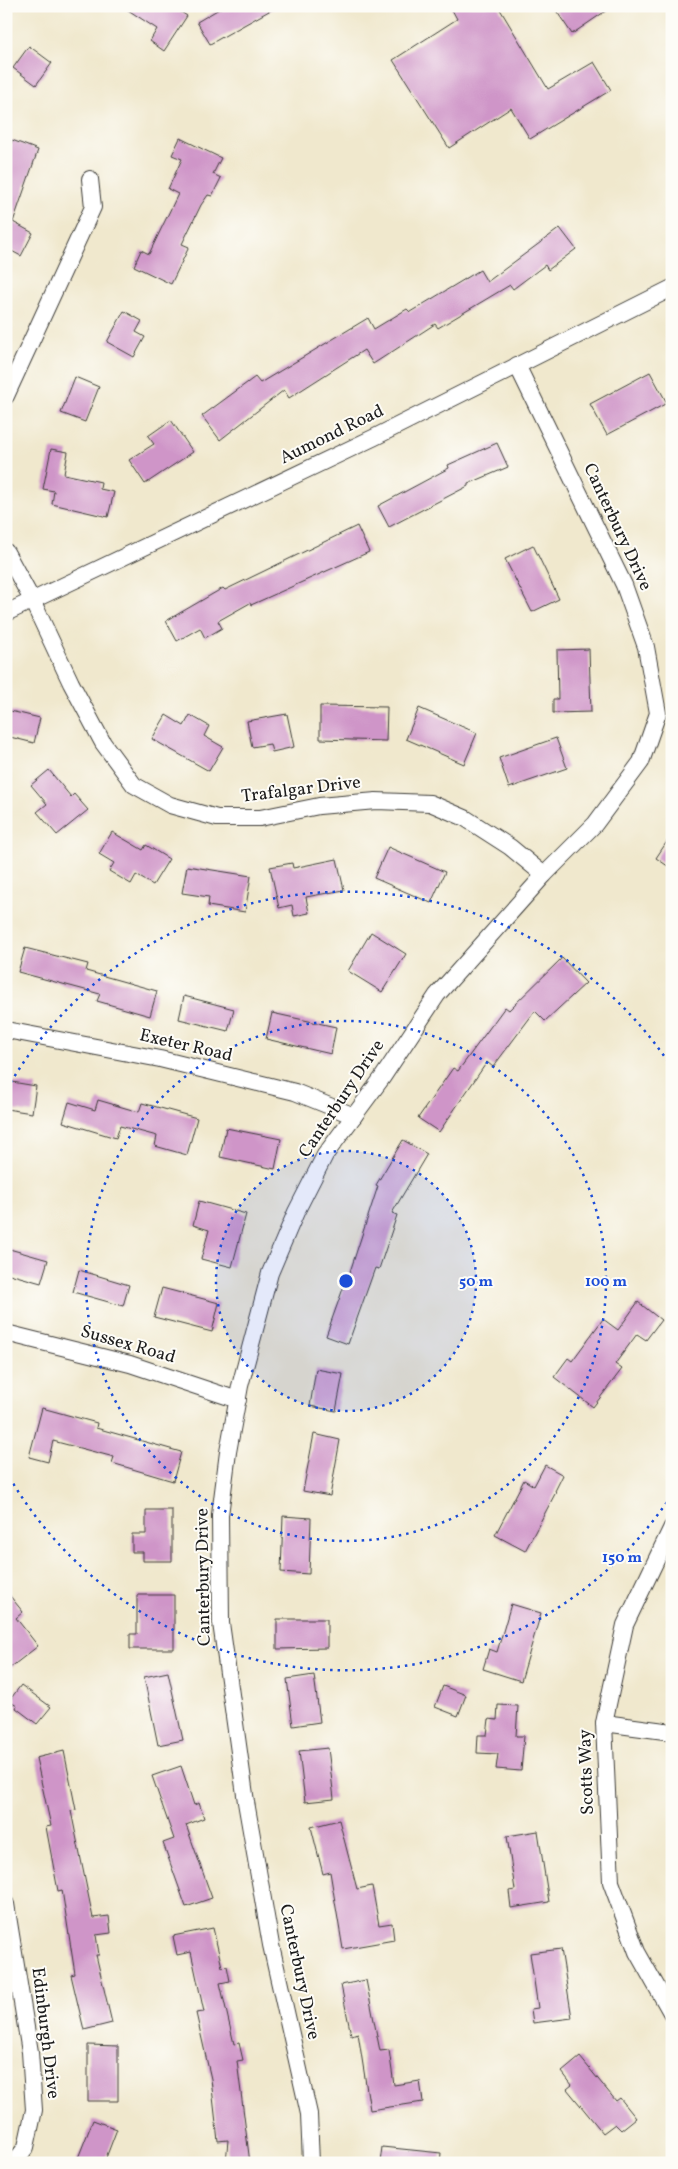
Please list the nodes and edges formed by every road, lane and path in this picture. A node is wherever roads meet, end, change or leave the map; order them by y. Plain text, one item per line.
1 (90, 179) dead end
2 (672, 288) edge
3 (516, 365) junction
4 (6, 396) edge
5 (6, 552) edge
6 (32, 600) junction
7 (6, 613) edge
8 (544, 875) junction
9 (6, 1030) edge
10 (354, 1116) junction
11 (6, 1333) edge
12 (238, 1400) junction
13 (672, 1527) edge
14 (604, 1723) junction
15 (672, 1732) edge
16 (6, 1904) edge
17 (672, 2014) edge
18 (14, 2163) edge
19 (312, 2163) edge

1 - 4 street
2 - 3 street, Aumond Road
3 - 6 street, Aumond Road
3 - 8 street, Canterbury Drive
5 - 6 street, Trafalgar Drive
6 - 7 street, Aumond Road
6 - 8 street, Trafalgar Drive
8 - 10 street, Canterbury Drive
9 - 10 street, Exeter Road
10 - 12 street, Canterbury Drive
11 - 12 street, Sussex Road
12 - 19 street, Canterbury Drive
13 - 14 street, Scotts Way
14 - 15 street
14 - 17 street, Scotts Way
16 - 18 street, Edinburgh Drive

